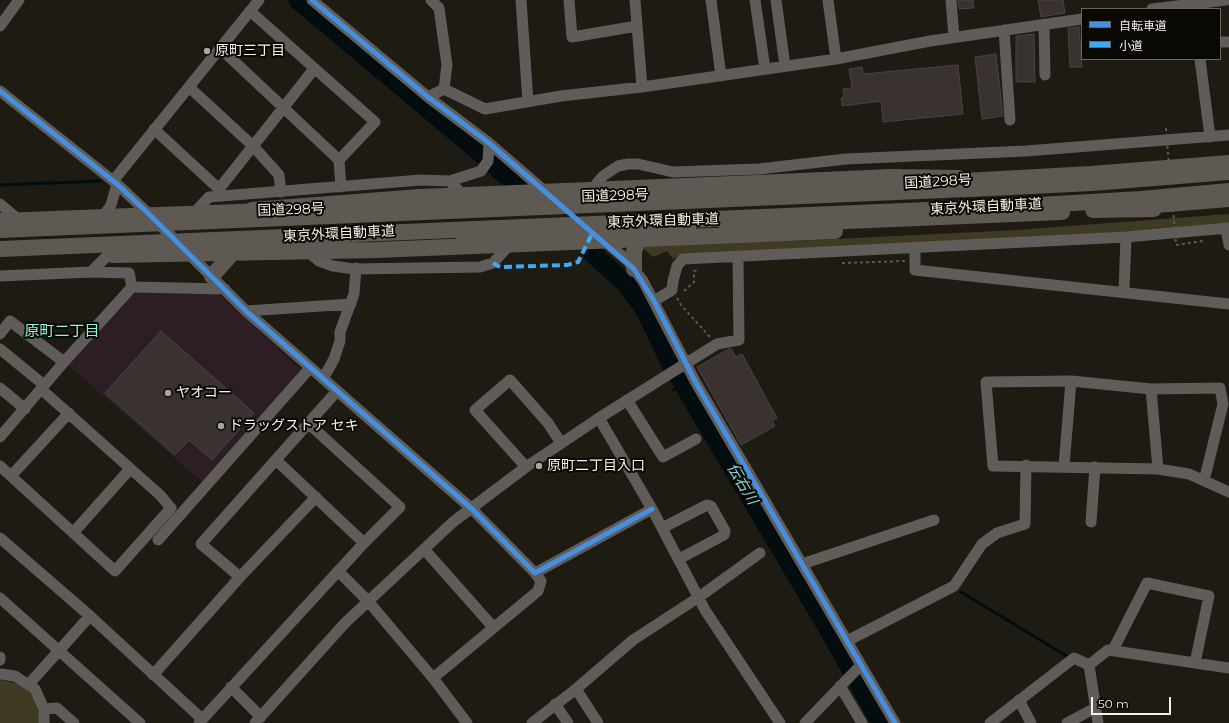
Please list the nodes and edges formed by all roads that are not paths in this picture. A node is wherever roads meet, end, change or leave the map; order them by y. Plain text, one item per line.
1 (19, 0) edge
2 (259, 0) edge
3 (312, 0) edge
4 (431, 0) edge
5 (521, 0) edge
6 (569, 0) edge
7 (635, 0) edge
8 (711, 0) edge
9 (755, 0) edge
10 (776, 0) edge
11 (828, 0) edge
12 (951, 0) edge
13 (1226, 0) edge
14 (1192, 4) edge
15 (1160, 8) edge
16 (250, 11) junction
17 (1081, 19) edge
18 (1044, 25) junction
19 (0, 26) edge
20 (637, 26) junction
21 (1004, 30) junction
22 (954, 37) junction
23 (220, 48) junction
24 (836, 59) junction
25 (1200, 60) edge
26 (785, 66) junction
27 (314, 68) junction
28 (765, 69) junction
29 (1045, 75) dead end
30 (721, 76) junction
31 (189, 87) junction
32 (642, 87) junction
33 (444, 89) junction
34 (0, 91) edge
35 (428, 96) junction
36 (528, 102) junction
37 (283, 108) junction
38 (1010, 120) dead end
39 (154, 129) junction
40 (1229, 135) edge
41 (1210, 137) junction
42 (490, 143) junction
43 (253, 146) junction
44 (1229, 157) edge
45 (339, 160) junction
46 (1229, 162) edge
47 (1229, 172) edge
48 (1091, 174) junction
49 (1012, 179) junction
50 (450, 181) junction
51 (115, 182) junction
52 (341, 187) junction
53 (1229, 191) edge
54 (219, 192) junction
55 (281, 192) junction
56 (593, 197) junction
57 (554, 199) junction
58 (1229, 199) edge
59 (469, 202) junction
60 (0, 204) edge
61 (1229, 206) edge
62 (1093, 210) junction
63 (193, 214) junction
64 (1011, 215) junction
65 (103, 217) junction
66 (19, 220) junction
67 (147, 220) junction
68 (0, 221) edge
69 (1228, 228) edge
70 (0, 230) edge
71 (642, 230) junction
72 (593, 232) junction
73 (518, 235) junction
74 (1126, 237) junction
75 (299, 244) junction
76 (1229, 245) edge
77 (234, 246) junction
78 (914, 247) junction
79 (184, 248) junction
80 (0, 249) edge
81 (111, 252) junction
82 (0, 255) edge
83 (738, 257) junction
84 (356, 268) junction
85 (634, 269) junction
86 (91, 272) junction
87 (0, 276) edge
88 (212, 276) junction
89 (132, 287) junction
90 (225, 288) junction
91 (1124, 292) junction
92 (654, 301) junction
93 (351, 304) junction
94 (1229, 304) edge
95 (246, 311) junction
96 (0, 334) edge
97 (0, 349) edge
98 (64, 362) junction
99 (683, 366) junction
100 (310, 368) junction
101 (323, 379) junction
102 (1071, 381) junction
103 (43, 387) junction
104 (0, 388) edge
105 (1151, 388) junction
106 (337, 391) junction
107 (627, 400) junction
108 (25, 409) junction
109 (69, 413) junction
110 (599, 418) junction
111 (308, 424) junction
112 (1, 436) edge
113 (696, 439) dead end
114 (560, 443) junction
115 (276, 460) junction
116 (0, 466) edge
117 (1026, 466) junction
118 (1064, 466) junction
119 (526, 467) junction
120 (1095, 467) junction
121 (130, 469) junction
122 (1158, 469) junction
123 (11, 476) junction
124 (1204, 481) junction
125 (1229, 492) edge
126 (316, 498) junction
127 (472, 509) junction
128 (652, 509) junction
129 (934, 520) dead end
130 (1091, 522) dead end
131 (662, 528) junction
132 (73, 533) junction
133 (0, 538) edge
134 (158, 540) dead end
135 (364, 543) junction
136 (424, 549) junction
137 (760, 553) dead end
138 (679, 559) junction
139 (802, 564) junction
140 (338, 571) junction
141 (535, 574) junction
142 (240, 577) junction
143 (699, 597) junction
144 (0, 598) edge
145 (368, 600) junction
146 (90, 616) junction
147 (493, 627) junction
148 (847, 641) junction
149 (60, 650) junction
150 (1113, 650) junction
151 (1195, 663) junction
152 (1089, 665) junction
153 (860, 667) junction
154 (1229, 668) edge
155 (0, 674) edge
156 (153, 675) junction
157 (433, 678) junction
158 (29, 684) junction
159 (842, 684) junction
160 (231, 687) junction
161 (576, 689) junction
162 (1019, 700) junction
163 (555, 704) junction
164 (1095, 708) junction
165 (44, 709) junction
166 (258, 720) edge
167 (200, 721) edge
168 (44, 723) edge
169 (74, 723) edge
170 (140, 723) edge
171 (467, 723) edge
172 (532, 723) edge
173 (568, 723) edge
174 (598, 723) edge
175 (780, 723) edge
176 (805, 723) edge
177 (862, 723) edge
178 (895, 723) edge
179 (990, 723) edge
180 (1031, 723) edge
181 (1067, 723) edge
182 (1098, 723) edge

1 - 19 street
2 - 16 street
3 - 35 street
4 - 33 street
5 - 36 street
6 - 20 street
7 - 20 street
8 - 30 street
9 - 28 street
10 - 26 street
11 - 24 street
12 - 22 street
13 - 14 street
14 - 15 street
16 - 23 street
16 - 27 street
17 - 18 street
18 - 21 street
18 - 29 street
20 - 32 street
21 - 22 street
21 - 38 street
22 - 24 street
23 - 31 street
23 - 37 street
24 - 26 street
25 - 41 street
26 - 28 street
27 - 37 street
27 - 45 street
28 - 30 street
30 - 32 street
31 - 39 street
31 - 43 street
32 - 36 street
33 - 35 street
33 - 36 street
34 - 51 street
35 - 42 street
37 - 43 street
37 - 45 street
39 - 51 street
39 - 54 street
40 - 41 street
41 - 56 street
42 - 50 street
42 - 57 street
43 - 54 street
43 - 55 street
44 - 48 highway
45 - 52 street
46 - 48 highway, 国道298号
47 - 67 highway, 東京外環自動車道, bridge
48 - 49 highway, 国道298号
49 - 56 highway, 国道298号
49 - 67 highway, bridge
50 - 52 street
50 - 59 street
51 - 65 street
51 - 67 street
52 - 55 street
53 - 80 highway, 東京外環自動車道, bridge
54 - 55 street
54 - 63 street
56 - 57 highway, 国道298号
57 - 59 highway, 国道298号
57 - 72 street
58 - 62 highway
59 - 63 highway, 国道298号
60 - 66 street
61 - 62 highway
62 - 64 highway
63 - 67 highway, 国道298号
64 - 71 highway
64 - 82 highway, bridge
65 - 66 highway, 国道298号
65 - 67 highway, 国道298号
66 - 68 highway, 国道298号
67 - 70 highway, 東京外環自動車道, bridge
67 - 79 street
69 - 74 street
69 - 76 street
71 - 72 highway
71 - 85 highway
72 - 73 highway
72 - 85 street
73 - 75 highway
73 - 84 street
74 - 78 street
74 - 91 street
75 - 77 highway
75 - 84 street
77 - 79 highway
77 - 88 highway
78 - 83 street
78 - 91 street
79 - 81 highway
79 - 88 street
81 - 82 highway
81 - 86 street
83 - 92 street
83 - 99 street
84 - 93 street
85 - 92 street
86 - 87 street
86 - 89 street
88 - 90 street
89 - 90 street
89 - 98 street
90 - 95 street
91 - 94 street
92 - 99 street
93 - 95 street
93 - 101 street
95 - 100 street
96 - 98 street
97 - 103 street
98 - 103 street
99 - 107 street
99 - 139 street
100 - 101 street
100 - 134 street
101 - 106 street
102 - 105 street
102 - 117 street
102 - 118 street
103 - 108 street
103 - 109 street
104 - 108 street
105 - 122 street
105 - 124 street
106 - 111 street
106 - 127 street
107 - 110 street
107 - 113 street
108 - 112 street
109 - 121 street
109 - 123 street
110 - 114 street
110 - 128 street
111 - 115 street
111 - 135 street
114 - 119 street
114 - 119 street
115 - 126 street
115 - 142 street
116 - 123 street
117 - 118 street
117 - 148 street
118 - 120 street
119 - 127 street
120 - 122 street
120 - 130 street
121 - 132 street
121 - 132 street
122 - 124 street
123 - 132 street
124 - 125 street
126 - 135 street
126 - 142 street
127 - 136 street
127 - 141 street
128 - 131 street
128 - 141 street
129 - 139 street
131 - 138 street
131 - 138 street
133 - 146 street
135 - 140 street
136 - 145 street
136 - 147 street
137 - 143 street
138 - 143 street
139 - 148 street
140 - 145 street
140 - 160 street
141 - 147 street
142 - 156 street
143 - 161 street
143 - 175 street
144 - 149 street
145 - 157 street
145 - 166 street
146 - 149 street
146 - 156 street
147 - 157 street
148 - 153 street
149 - 158 street
149 - 170 street
150 - 151 street
150 - 151 street
150 - 152 street
151 - 154 street
152 - 162 street
152 - 164 street
153 - 159 street
153 - 178 street
155 - 158 street
156 - 167 street
157 - 171 street
158 - 165 street
159 - 176 street
159 - 177 street
160 - 166 street
160 - 167 street
161 - 163 street
161 - 174 street
162 - 179 street
162 - 180 street
163 - 172 street
163 - 173 street
164 - 181 street
164 - 182 street
165 - 168 street
165 - 169 street

